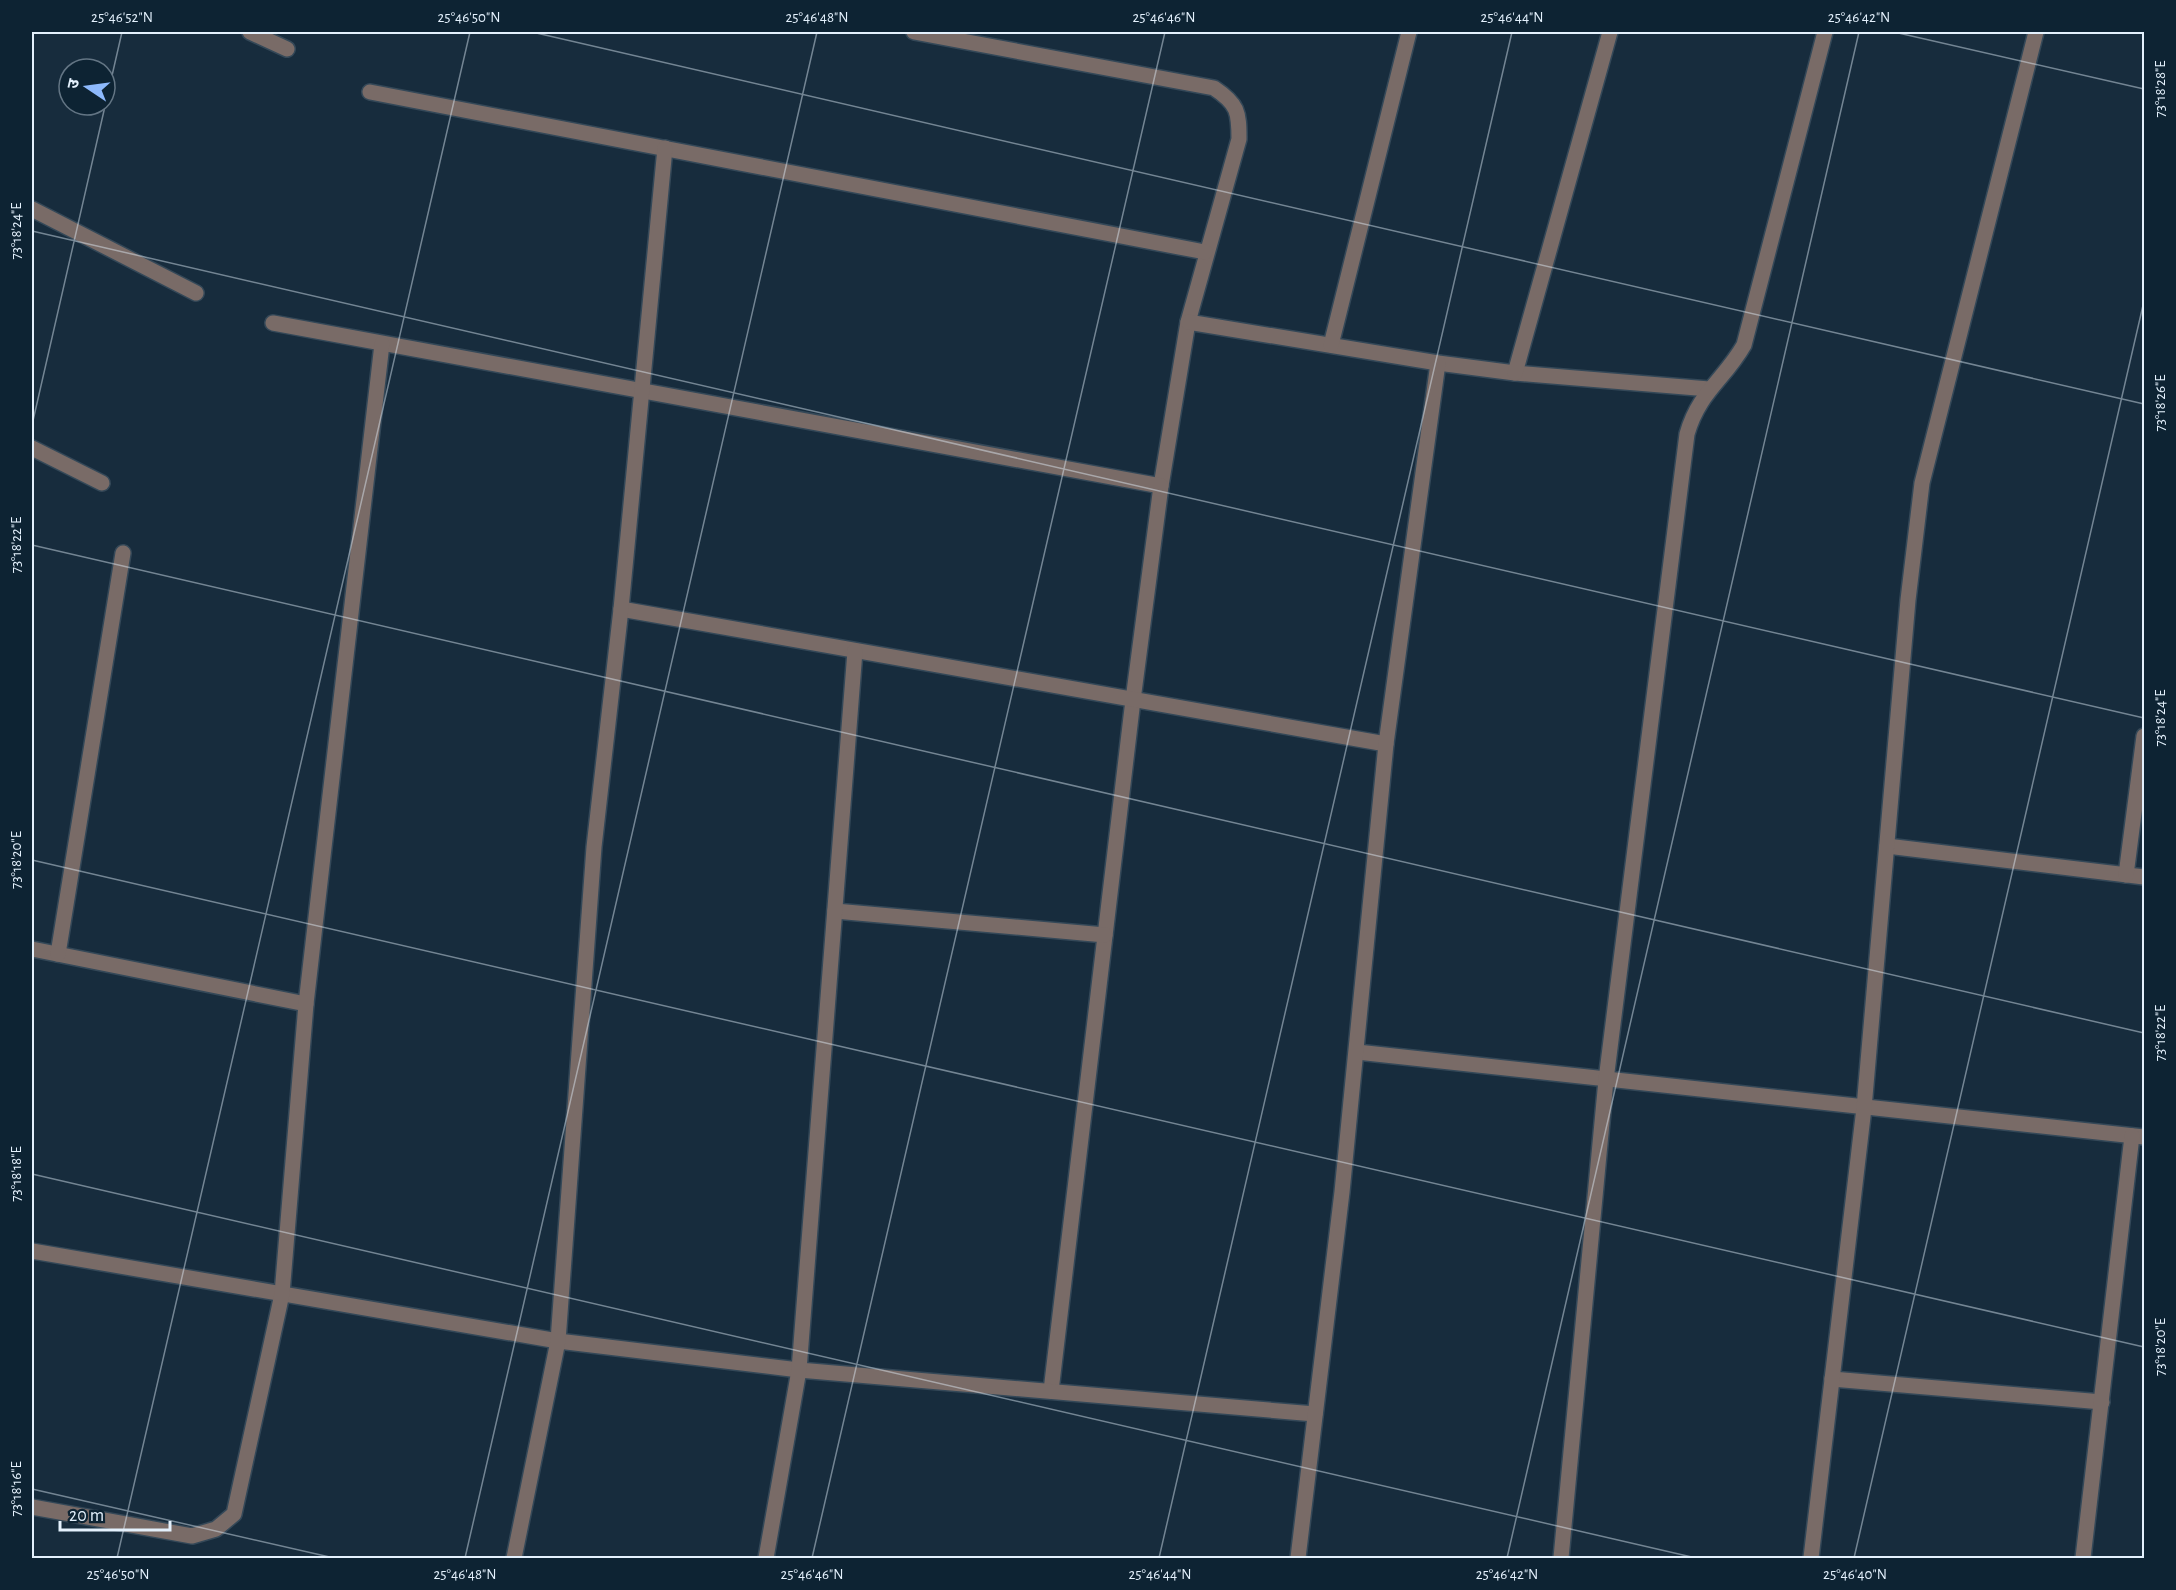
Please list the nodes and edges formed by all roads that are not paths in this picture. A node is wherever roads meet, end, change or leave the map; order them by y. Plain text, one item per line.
1 (250, 32) edge
2 (922, 32) edge
3 (1409, 32) edge
4 (1610, 32) edge
5 (1825, 32) edge
6 (2036, 32) edge
7 (287, 49) dead end
8 (370, 92) dead end
9 (665, 148) junction
10 (32, 209) edge
11 (1205, 252) junction
12 (196, 293) dead end
13 (1188, 322) junction
14 (273, 323) dead end
15 (382, 344) junction
16 (1331, 345) junction
17 (1438, 363) junction
18 (1515, 373) junction
19 (1709, 389) junction
20 (642, 393) junction
21 (32, 448) edge
22 (102, 483) dead end
23 (1161, 486) junction
24 (123, 553) dead end
25 (621, 609) junction
26 (855, 651) junction
27 (1133, 700) junction
28 (2145, 736) edge
29 (1386, 744) junction
30 (1887, 846) junction
31 (2126, 875) junction
32 (2145, 877) edge
33 (835, 911) junction
34 (1105, 935) junction
35 (32, 949) edge
36 (58, 954) junction
37 (306, 1004) junction
38 (1357, 1052) junction
39 (1606, 1080) junction
40 (1864, 1108) junction
41 (2138, 1137) edge
42 (32, 1251) edge
43 (282, 1294) junction
44 (558, 1341) junction
45 (800, 1370) junction
46 (1832, 1379) junction
47 (1051, 1391) junction
48 (2102, 1402) junction
49 (1315, 1414) junction
50 (32, 1507) edge
51 (514, 1558) edge
52 (766, 1558) edge
53 (1298, 1558) edge
54 (1561, 1558) edge
55 (1811, 1558) edge
56 (2083, 1558) edge

1 - 7 street
2 - 11 street
3 - 16 street
4 - 18 street
5 - 19 street
6 - 30 street
8 - 9 street
9 - 11 street
9 - 20 street
10 - 12 street
11 - 13 street
13 - 16 street
13 - 23 street
14 - 15 street
15 - 20 street
15 - 37 street
16 - 17 street
17 - 18 street
17 - 29 street
18 - 19 street
19 - 39 street
20 - 23 street
20 - 25 street
21 - 22 street
23 - 27 street
24 - 36 street
25 - 26 street
25 - 44 street
26 - 27 street
26 - 33 street
27 - 29 street
27 - 34 street
28 - 31 street
29 - 38 street
30 - 31 street
30 - 40 street
31 - 32 street
33 - 34 street
33 - 45 street
34 - 47 street
35 - 36 street
36 - 37 street
37 - 43 street
38 - 39 street
38 - 49 street
39 - 40 street
39 - 54 street
40 - 41 street
40 - 46 street
41 - 48 street
42 - 43 street
43 - 44 street
43 - 50 street
44 - 45 street
44 - 51 street
45 - 47 street
45 - 52 street
46 - 48 street
46 - 55 street
47 - 49 street
48 - 56 street
49 - 53 street

